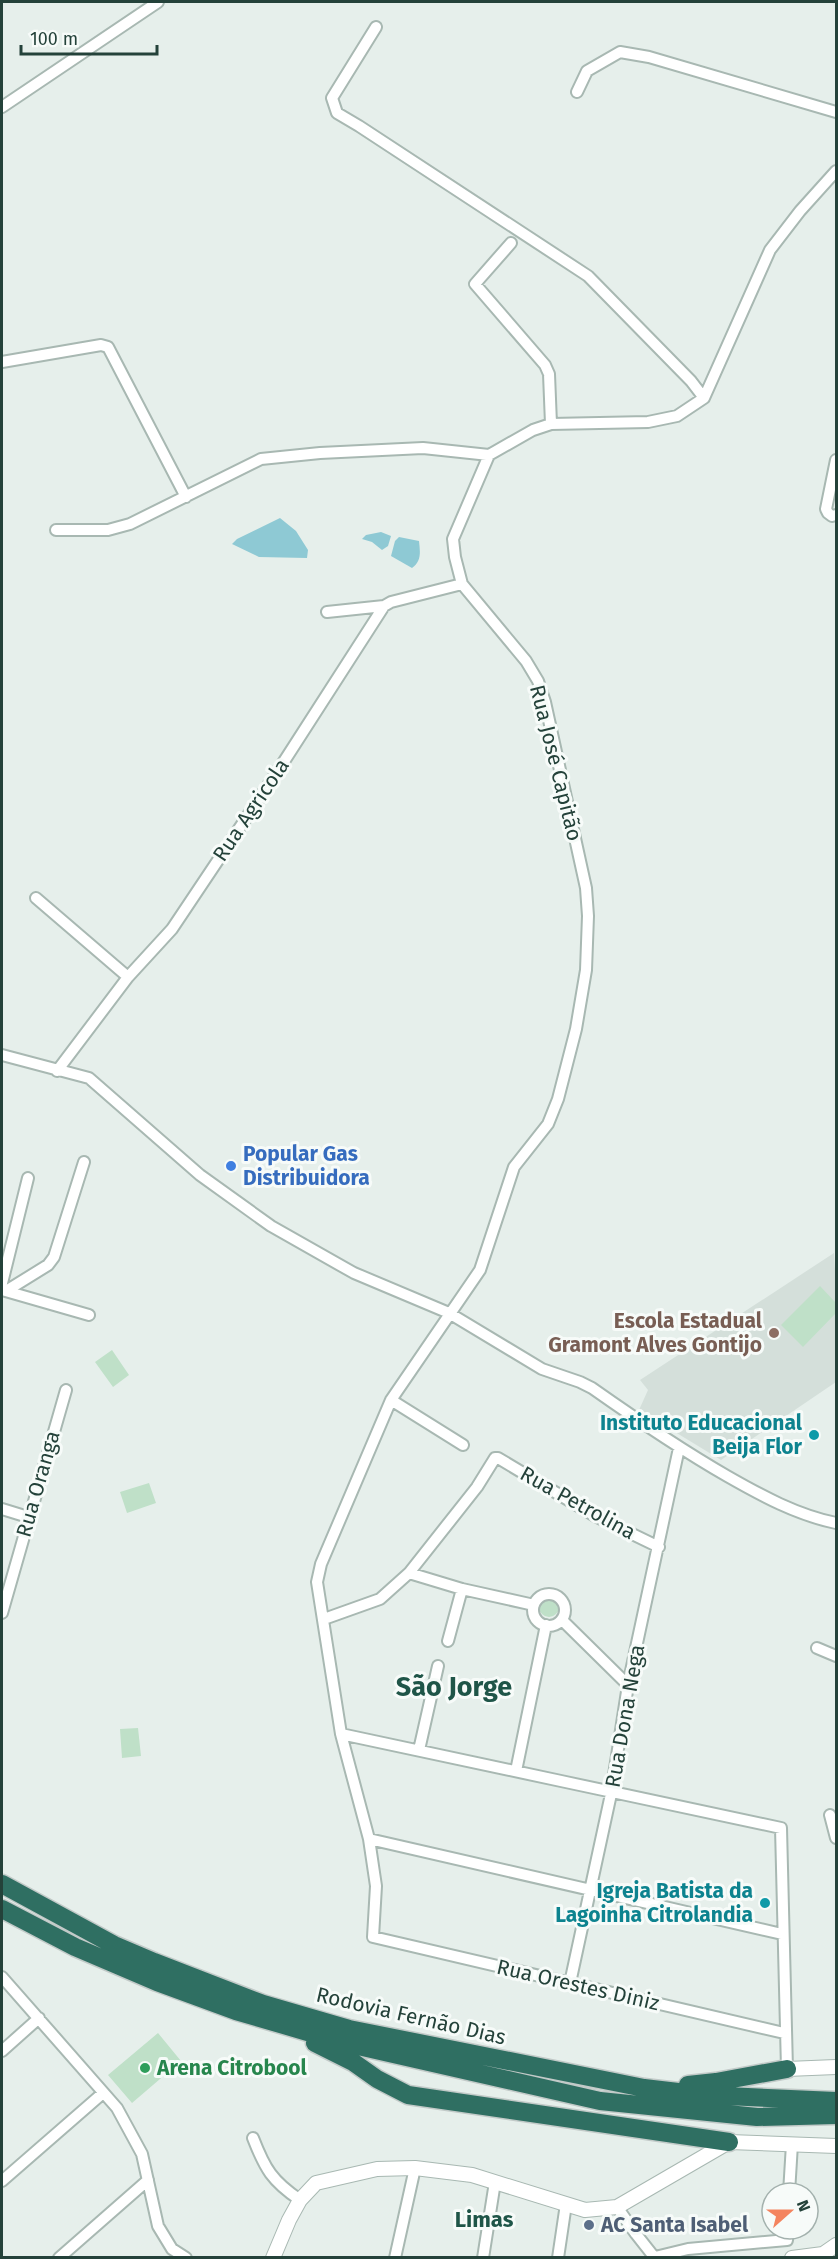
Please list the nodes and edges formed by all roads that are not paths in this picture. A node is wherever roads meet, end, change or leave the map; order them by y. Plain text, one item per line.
1 (158, 2) edge
2 (376, 27) dead end
3 (577, 92) dead end
4 (2, 107) edge
5 (837, 112) edge
6 (837, 171) edge
7 (511, 243) dead end
8 (2, 362) edge
9 (704, 398) junction
10 (551, 424) junction
11 (489, 455) junction
12 (837, 460) edge
13 (186, 497) junction
14 (837, 515) edge
15 (56, 530) dead end
16 (462, 584) junction
17 (384, 606) junction
18 (327, 612) dead end
19 (36, 898) dead end
20 (128, 977) junction
21 (2, 1055) edge
22 (57, 1071) junction
23 (84, 1162) dead end
24 (28, 1178) dead end
25 (3, 1288) edge
26 (449, 1314) junction
27 (89, 1315) dead end
28 (66, 1390) dead end
29 (392, 1400) junction
30 (463, 1445) dead end
31 (679, 1448) junction
32 (2, 1509) edge
33 (28, 1517) junction
34 (837, 1523) edge
35 (658, 1547) junction
36 (409, 1573) junction
37 (462, 1589) junction
38 (534, 1605) junction
39 (3, 1606) edge
40 (324, 1619) junction
41 (562, 1620) junction
42 (546, 1625) junction
43 (448, 1641) dead end
44 (816, 1648) dead end
45 (837, 1656) edge
46 (438, 1666) dead end
47 (628, 1685) junction
48 (341, 1734) junction
49 (419, 1750) junction
50 (516, 1771) junction
51 (611, 1794) junction
52 (830, 1815) dead end
53 (837, 1838) edge
54 (369, 1839) junction
55 (2, 1884) edge
56 (590, 1889) junction
57 (2, 1909) edge
58 (782, 1934) junction
59 (373, 1937) joint
60 (2, 1977) edge
61 (570, 1983) junction
62 (236, 2011) junction
63 (39, 2018) junction
64 (784, 2033) junction
65 (2, 2051) edge
66 (837, 2067) edge
67 (787, 2069) junction
68 (584, 2076) junction
69 (103, 2093) junction
70 (837, 2100) edge
71 (837, 2115) edge
72 (253, 2138) dead end
73 (729, 2142) junction
74 (792, 2144) junction
75 (837, 2146) edge
76 (415, 2168) junction
77 (148, 2180) junction
78 (2, 2181) edge
79 (790, 2181) edge
80 (495, 2182) junction
81 (300, 2200) junction
82 (566, 2204) junction
83 (617, 2207) junction
84 (776, 2241) edge
85 (837, 2245) edge
86 (655, 2257) edge
87 (59, 2258) edge
88 (186, 2258) edge
89 (273, 2258) edge
90 (395, 2258) edge
91 (483, 2258) edge
92 (558, 2258) edge
93 (792, 2258) edge

1 - 4 street
2 - 9 street
3 - 5 street
6 - 9 street
7 - 10 street
8 - 13 street
9 - 10 street
10 - 11 street
11 - 13 street
11 - 16 street, Rua José Capitão
12 - 14 street
13 - 15 street
16 - 17 street
16 - 26 street, Rua José Capitão
17 - 18 street
17 - 20 street, Rua Agricola
19 - 20 street
20 - 22 street, Rua Agricola
21 - 22 street
22 - 26 street
23 - 25 street
24 - 25 street
25 - 27 street
26 - 29 street, Rua José Capitão
26 - 31 street
28 - 33 street, Rua Oranga
29 - 30 street
29 - 40 street, Rua José Capitão
31 - 34 street
31 - 35 street, Rua Dona Nega
32 - 33 street
33 - 39 street, Rua Oranga
35 - 36 street, Rua Petrolina
35 - 47 street, Rua Dona Nega
36 - 37 street
36 - 40 street
37 - 38 street
37 - 43 street
38 - 41 street
38 - 42 street
40 - 48 street, Rua José Capitão
41 - 42 street
41 - 47 street
42 - 50 street
44 - 45 street
46 - 49 street
47 - 51 street, Rua Dona Nega
48 - 49 street
48 - 54 street, Rua José Capitão
49 - 50 street
50 - 51 street
51 - 56 street, Rua Dona Nega
51 - 58 street
52 - 53 street
54 - 56 street
54 - 59 street, Rua José Capitão
55 - 68 highway, Rodovia Fernão Dias
56 - 58 street
56 - 61 street, Rua Dona Nega
57 - 62 highway, Rodovia Fernão Dias
58 - 64 street
59 - 61 street, Rua Orestes Diniz
60 - 63 street
61 - 64 street, Rua Orestes Diniz
62 - 71 highway, Rodovia Fernão Dias
62 - 73 highway
63 - 65 street
63 - 69 street
64 - 67 street
66 - 67 street
67 - 68 highway
68 - 70 highway, Rodovia Fernão Dias
69 - 77 street
69 - 78 street
72 - 81 street
73 - 74 street
73 - 83 street
74 - 75 street
74 - 79 street
76 - 80 street
76 - 81 street
76 - 90 street
77 - 87 street
77 - 88 street
80 - 82 street
80 - 91 street
81 - 89 street
82 - 83 street
82 - 92 street
83 - 86 street
84 - 86 street
85 - 93 street

